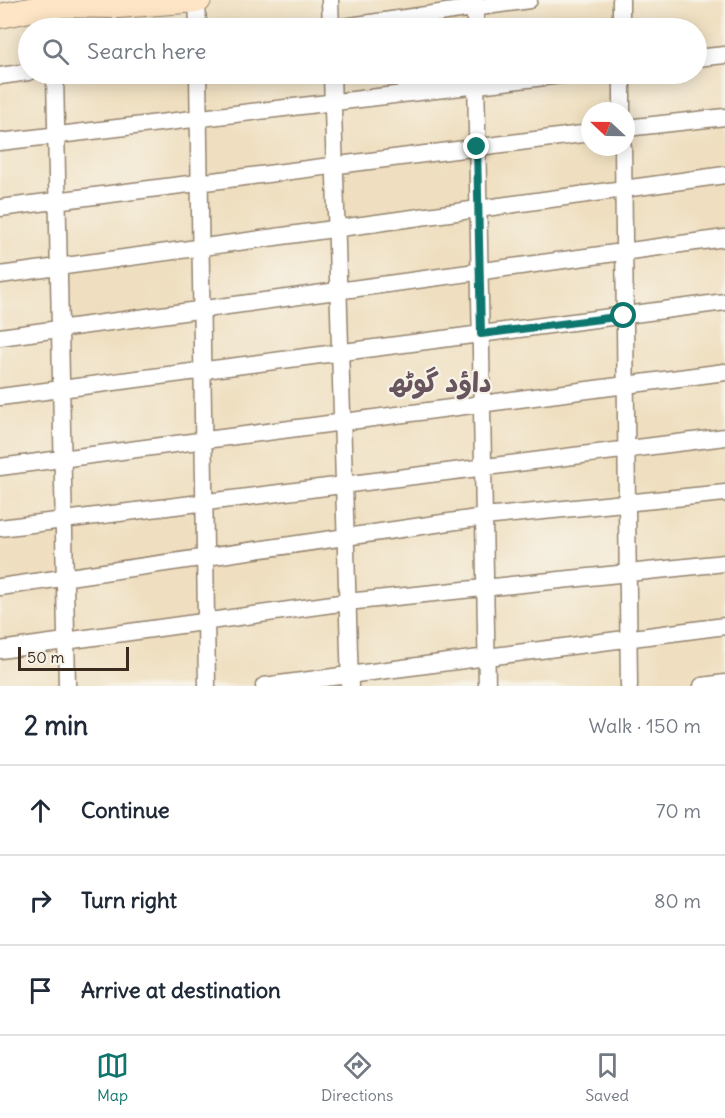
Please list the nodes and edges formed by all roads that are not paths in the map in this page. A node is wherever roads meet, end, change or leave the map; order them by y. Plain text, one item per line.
1 (198, 0) edge
2 (330, 0) edge
3 (529, 0) edge
4 (621, 0) edge
5 (475, 4) edge
6 (0, 16) edge
7 (54, 17) edge
8 (198, 18) edge
9 (331, 18) edge
10 (394, 18) edge
11 (621, 18) edge
12 (725, 55) edge
13 (707, 57) edge
14 (18, 73) edge
15 (0, 76) edge
16 (54, 84) edge
17 (198, 84) edge
18 (332, 84) edge
19 (445, 84) edge
20 (476, 84) edge
21 (622, 84) edge
22 (333, 102) junction
23 (622, 102) edge
24 (725, 117) edge
25 (199, 118) junction
26 (635, 127) edge
27 (581, 134) edge
28 (56, 135) junction
29 (0, 142) edge
30 (477, 147) junction
31 (622, 156) edge
32 (335, 165) junction
33 (725, 175) edge
34 (200, 183) junction
35 (623, 189) junction
36 (57, 201) junction
37 (0, 208) edge
38 (479, 209) junction
39 (337, 229) junction
40 (725, 238) edge
41 (201, 248) junction
42 (624, 251) junction
43 (58, 267) junction
44 (480, 271) junction
45 (0, 275) edge
46 (338, 291) junction
47 (725, 302) edge
48 (202, 309) junction
49 (624, 316) junction
50 (60, 329) junction
51 (481, 334) junction
52 (0, 337) edge
53 (340, 353) junction
54 (203, 371) junction
55 (725, 372) edge
56 (625, 385) junction
57 (61, 389) junction
58 (0, 397) edge
59 (482, 404) junction
60 (342, 422) junction
61 (725, 437) edge
62 (203, 440) junction
63 (626, 449) junction
64 (62, 458) junction
65 (0, 467) edge
66 (483, 467) junction
67 (344, 485) junction
68 (725, 493) edge
69 (204, 502) junction
70 (627, 502) junction
71 (484, 517) junction
72 (63, 520) junction
73 (0, 528) edge
74 (345, 537) junction
75 (205, 557) junction
76 (725, 563) edge
77 (627, 573) junction
78 (65, 578) junction
79 (0, 587) edge
80 (485, 588) junction
81 (347, 602) junction
82 (206, 621) junction
83 (725, 626) edge
84 (628, 639) junction
85 (66, 640) junction
86 (0, 650) edge
87 (486, 657) junction
88 (350, 680) edge
89 (725, 683) edge
90 (67, 686) edge
91 (207, 686) edge
92 (264, 686) edge
93 (487, 686) edge
94 (628, 686) edge
95 (702, 686) edge

1 - 7 main road
1 - 8 street
2 - 9 street
3 - 5 street
4 - 11 street
5 - 10 street
6 - 7 main road
12 - 13 street
14 - 15 street
16 - 28 street
17 - 25 street
18 - 22 street
19 - 22 street
20 - 30 street
21 - 23 street
22 - 25 street
22 - 32 street
24 - 26 street
25 - 28 street
25 - 34 street
27 - 30 street
28 - 29 street
28 - 36 street
30 - 32 street
30 - 38 street
31 - 35 street
32 - 34 street
32 - 39 street
33 - 35 street
34 - 36 street
34 - 41 street
35 - 38 street
35 - 42 street
36 - 37 street
36 - 43 street
38 - 39 street
38 - 44 street
39 - 41 street
39 - 46 street
40 - 42 street
41 - 43 street
41 - 48 street
42 - 44 street
42 - 49 street
43 - 45 street
43 - 50 street
44 - 46 street
44 - 51 street
46 - 48 street
46 - 53 street
47 - 49 street
48 - 50 street
48 - 54 street
49 - 51 street
49 - 56 street
50 - 52 street
50 - 57 street
51 - 53 street
51 - 59 street
53 - 54 street
53 - 60 street
54 - 57 street
54 - 62 street
55 - 56 street
56 - 59 street
56 - 63 street
57 - 58 street
57 - 64 street
59 - 60 street
59 - 66 street
60 - 62 street
60 - 67 street
61 - 63 street
62 - 64 street
62 - 69 street
63 - 66 street
63 - 70 street
64 - 65 street
64 - 72 street
66 - 67 street
66 - 71 street
67 - 69 street
67 - 74 street
68 - 70 street
69 - 72 street
69 - 75 street
70 - 71 street
70 - 77 street
71 - 74 street
71 - 80 street
72 - 73 street
72 - 78 street
74 - 75 street
74 - 81 street
75 - 78 street
75 - 82 street
76 - 77 street
77 - 80 street
77 - 84 street
78 - 79 street
78 - 85 street
80 - 81 street
80 - 87 street
81 - 82 street
81 - 88 street
82 - 85 street
82 - 91 street
83 - 84 street
84 - 87 street
84 - 94 street
85 - 86 street
85 - 90 street
87 - 88 street
87 - 93 street
88 - 92 street
89 - 95 street

